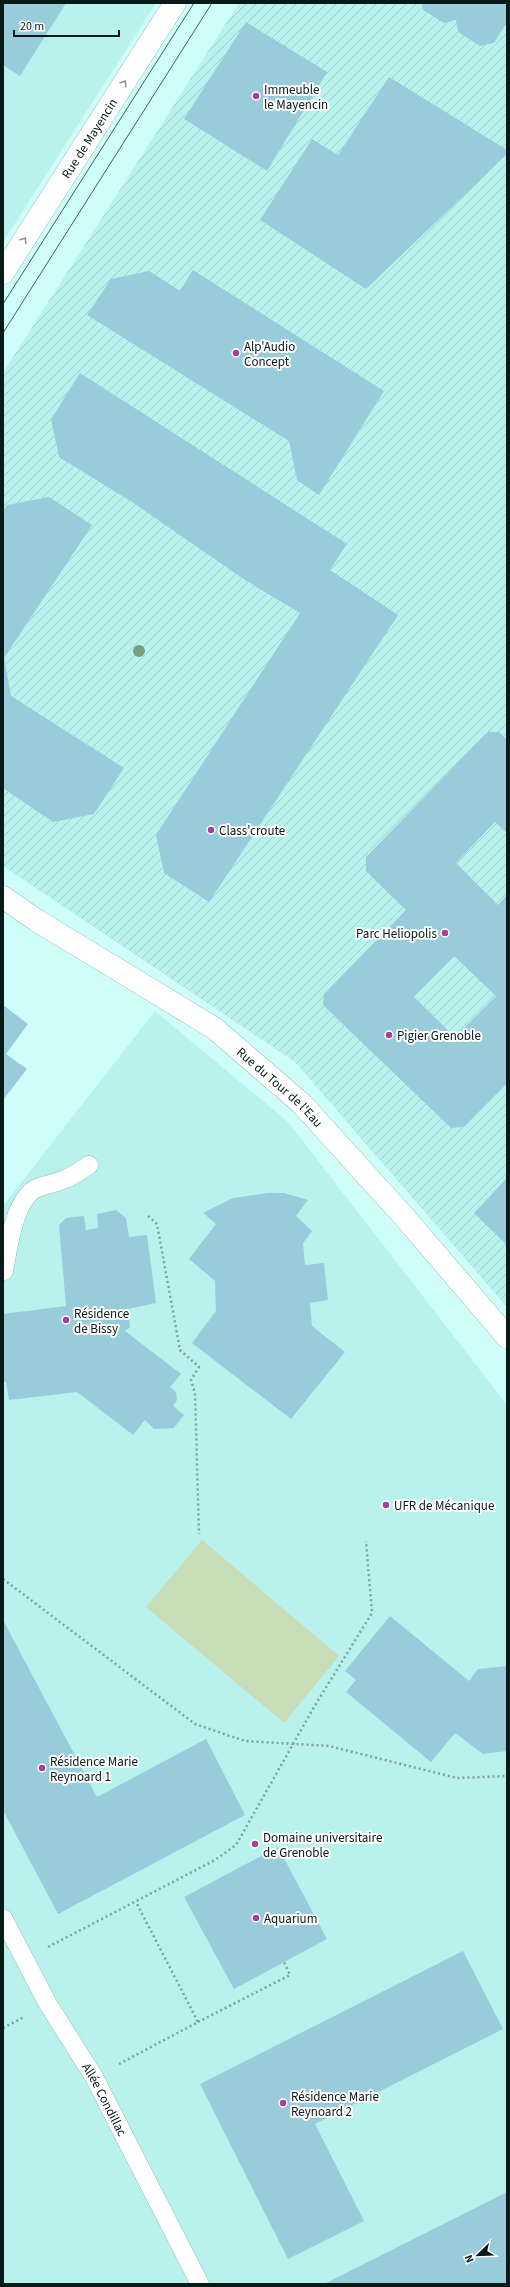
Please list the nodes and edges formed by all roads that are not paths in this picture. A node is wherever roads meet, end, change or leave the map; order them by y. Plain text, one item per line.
1 (175, 3) edge
2 (3, 272) edge
3 (3, 897) edge
4 (89, 1165) dead end
5 (4, 1271) edge
6 (507, 1336) edge
7 (3, 1918) edge
8 (200, 2284) edge

2 -> 1 street, Rue de Mayencin
3 - 6 street, Rue du Tour de l'Eau
4 - 5 lane
7 - 8 lane, Allée Condillac

